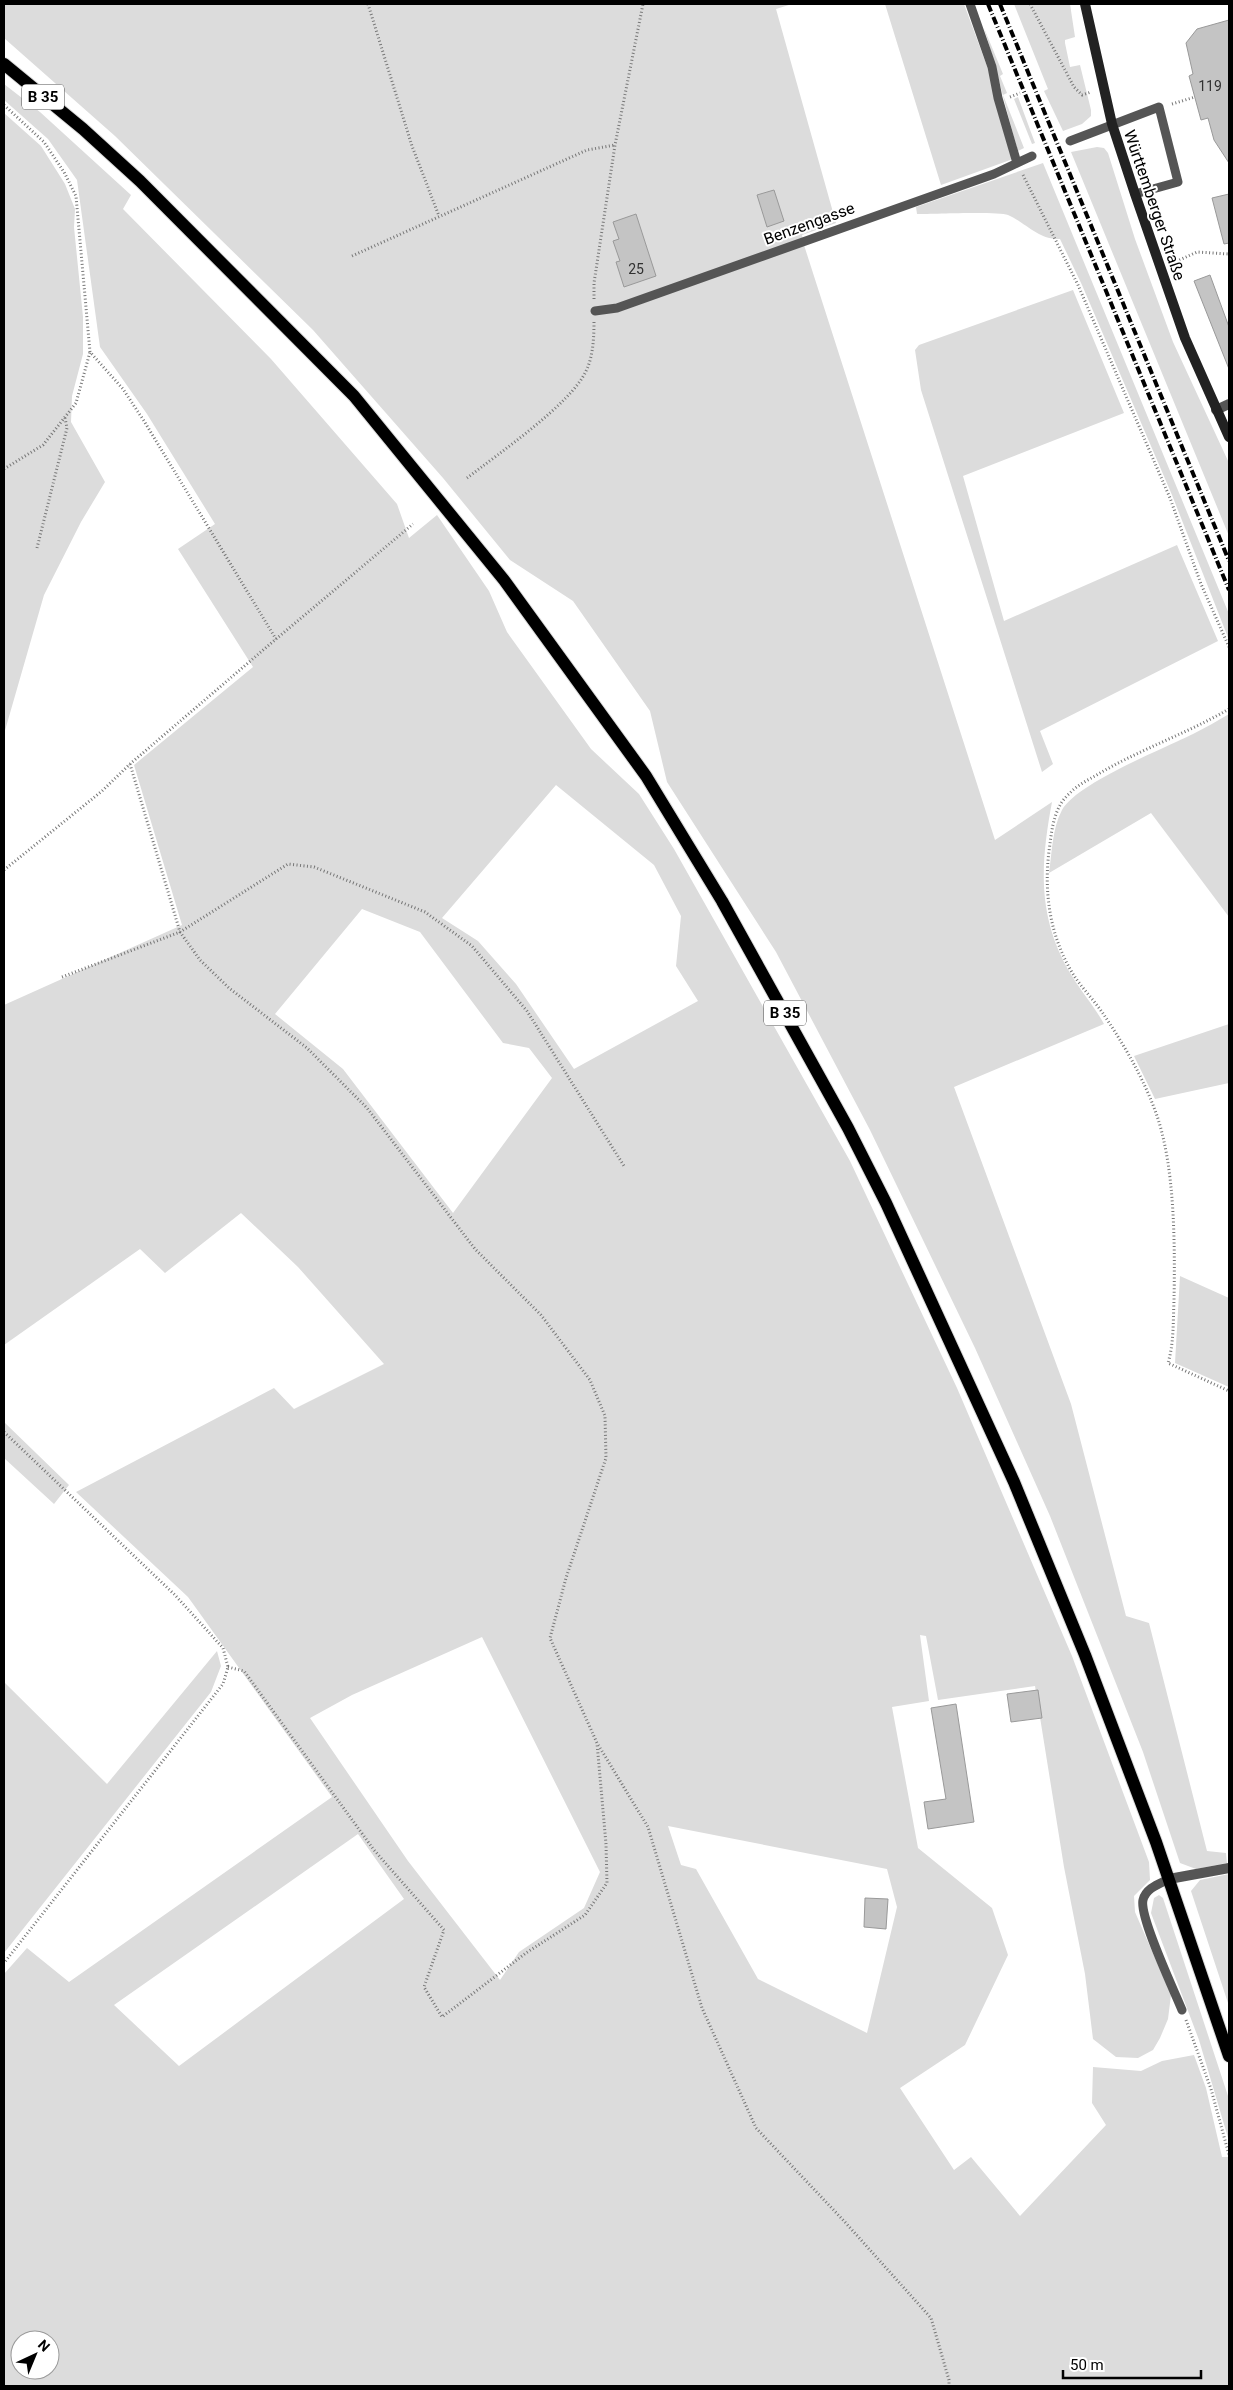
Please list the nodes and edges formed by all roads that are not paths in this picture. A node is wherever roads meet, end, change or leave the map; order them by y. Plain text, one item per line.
1 (970, 4) edge
2 (1085, 4) edge
3 (4, 64) edge
4 (1112, 124) junction
5 (1070, 142) dead end
6 (1032, 156) dead end
7 (1017, 163) junction
8 (1134, 194) junction
9 (595, 311) road end
10 (1229, 404) edge
11 (1216, 410) junction
12 (1229, 437) edge
13 (1229, 1868) edge
14 (1169, 1879) junction
15 (1182, 2010) road end
16 (1229, 2056) edge

1 - 7 lane
2 - 4 main road, Württemberger Straße
3 - 14 main road, B 35
4 - 5 lane
4 - 8 main road, Württemberger Straße
4 - 8 lane
6 - 7 lane, Benzengasse
7 - 9 lane, Benzengasse
8 - 11 main road, Württemberger Straße
10 - 11 street
11 - 12 main road, Württemberger Straße
13 - 14 street
14 - 15 lane
14 - 16 main road, B 35

